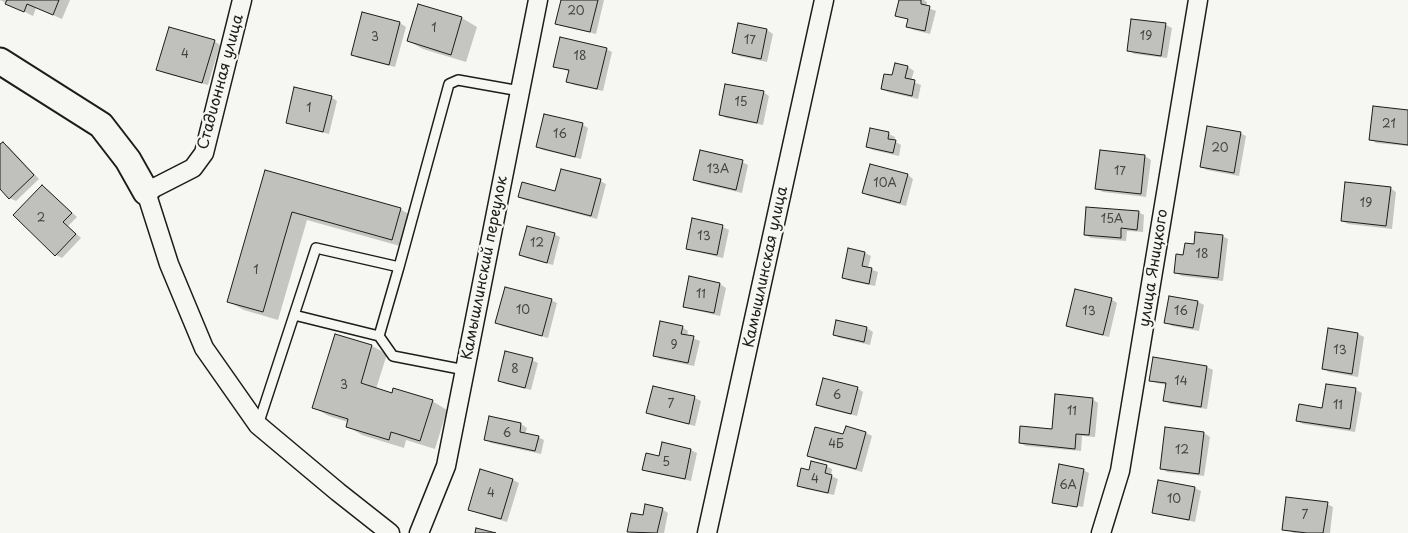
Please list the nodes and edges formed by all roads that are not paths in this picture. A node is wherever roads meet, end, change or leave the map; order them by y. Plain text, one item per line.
1 (242, 0) edge
2 (538, 0) edge
3 (824, 0) edge
4 (1198, 0) edge
5 (0, 61) edge
6 (520, 91) junction
7 (146, 192) junction
8 (399, 267) junction
9 (294, 315) junction
10 (379, 336) junction
11 (465, 370) junction
12 (258, 425) junction
13 (390, 533) edge
14 (420, 533) edge
15 (707, 533) edge
16 (1101, 533) edge

1 - 7 street, Стадионная улица
2 - 6 street, Камышлинский переулок
3 - 15 street, Камышлинская улица
4 - 16 street, улица Яницкого
5 - 7 street
6 - 8 lane
6 - 11 street, Камышлинский переулок
7 - 12 street
8 - 9 lane
8 - 10 lane
9 - 10 lane
9 - 12 lane
10 - 11 lane
11 - 14 street, Камышлинский переулок
12 - 13 street

